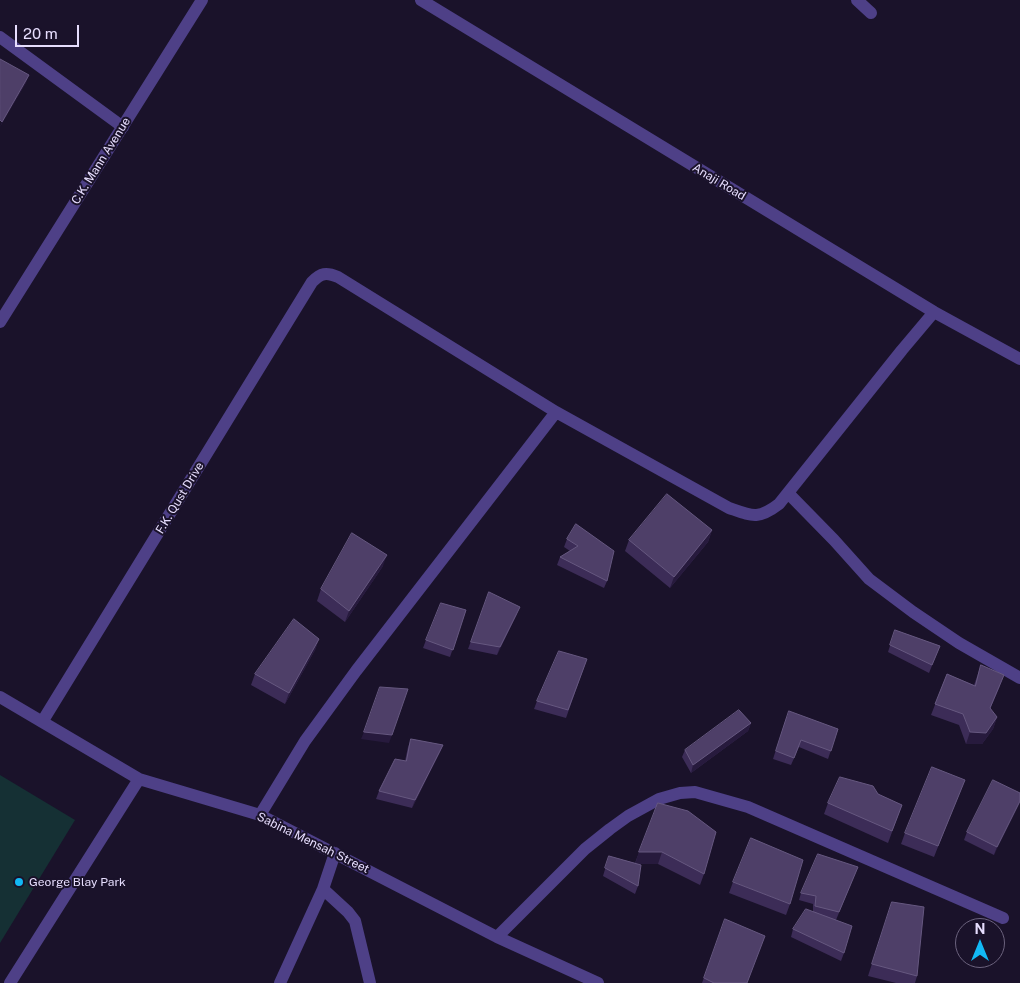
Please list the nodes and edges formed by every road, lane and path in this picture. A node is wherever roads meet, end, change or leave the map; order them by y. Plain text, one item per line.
1 (202, 0) edge
2 (421, 0) edge
3 (857, 0) edge
4 (871, 13) dead end
5 (0, 37) edge
6 (123, 127) junction
7 (934, 312) junction
8 (0, 322) edge
9 (1020, 359) edge
10 (556, 412) junction
11 (788, 493) junction
12 (1020, 678) edge
13 (0, 697) edge
14 (42, 722) junction
15 (139, 779) junction
16 (260, 815) junction
17 (335, 853) junction
18 (323, 889) junction
19 (1004, 918) dead end
20 (497, 937) junction
21 (10, 983) edge
22 (280, 983) edge
23 (370, 983) edge
24 (598, 983) edge

1 - 6 street, C.K. Mann Avenue
2 - 7 street, Anaji Road
3 - 4 street
5 - 6 street
6 - 8 street, C.K. Mann Avenue
7 - 9 street, Anaji Road
7 - 11 street
10 - 11 street
10 - 14 street, F.K. Qust Drive
10 - 16 street
11 - 12 street
13 - 14 street, Sabina Mensah Street
14 - 15 street, Sabina Mensah Street
15 - 16 street, Sabina Mensah Street
15 - 21 street
16 - 17 street, Sabina Mensah Street
17 - 18 street
17 - 20 street, Sabina Mensah Street
18 - 22 street
18 - 23 street
19 - 20 street
20 - 24 street, Sabina Mensah Street

